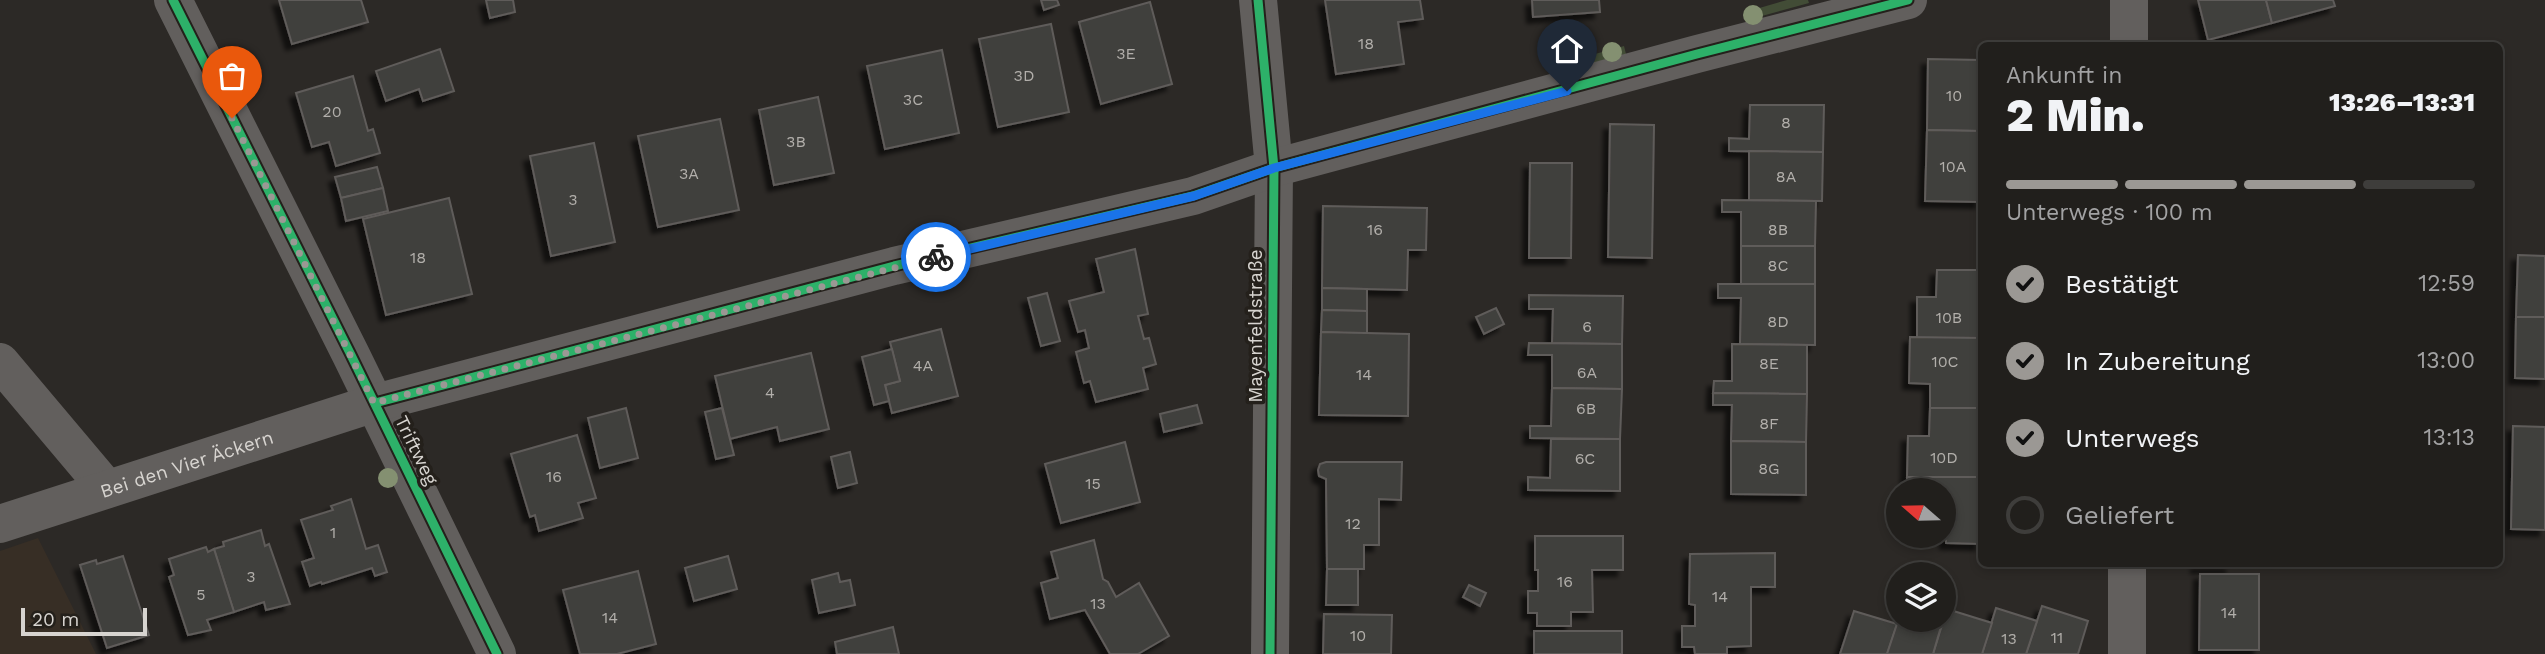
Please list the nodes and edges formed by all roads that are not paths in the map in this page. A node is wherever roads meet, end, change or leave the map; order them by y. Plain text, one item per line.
1 (173, 0) edge
2 (1258, 0) edge
3 (1908, 0) edge
4 (2129, 0) edge
5 (2129, 42) edge
6 (1274, 168) junction
7 (0, 362) edge
8 (374, 403) junction
9 (107, 489) junction
10 (0, 524) edge
11 (2127, 567) edge
12 (496, 654) edge
13 (1270, 654) edge
14 (2127, 654) edge

1 - 8 street, Triftweg
2 - 6 street, Mayenfeldstraße
3 - 6 street, Bei den Vier Äckern
4 - 5 street
6 - 8 street, Bei den Vier Äckern
6 - 13 street, Mayenfeldstraße
7 - 9 street
8 - 9 street, Bei den Vier Äckern
8 - 12 street, Triftweg
9 - 10 street, Bei den Vier Äckern
11 - 14 street

